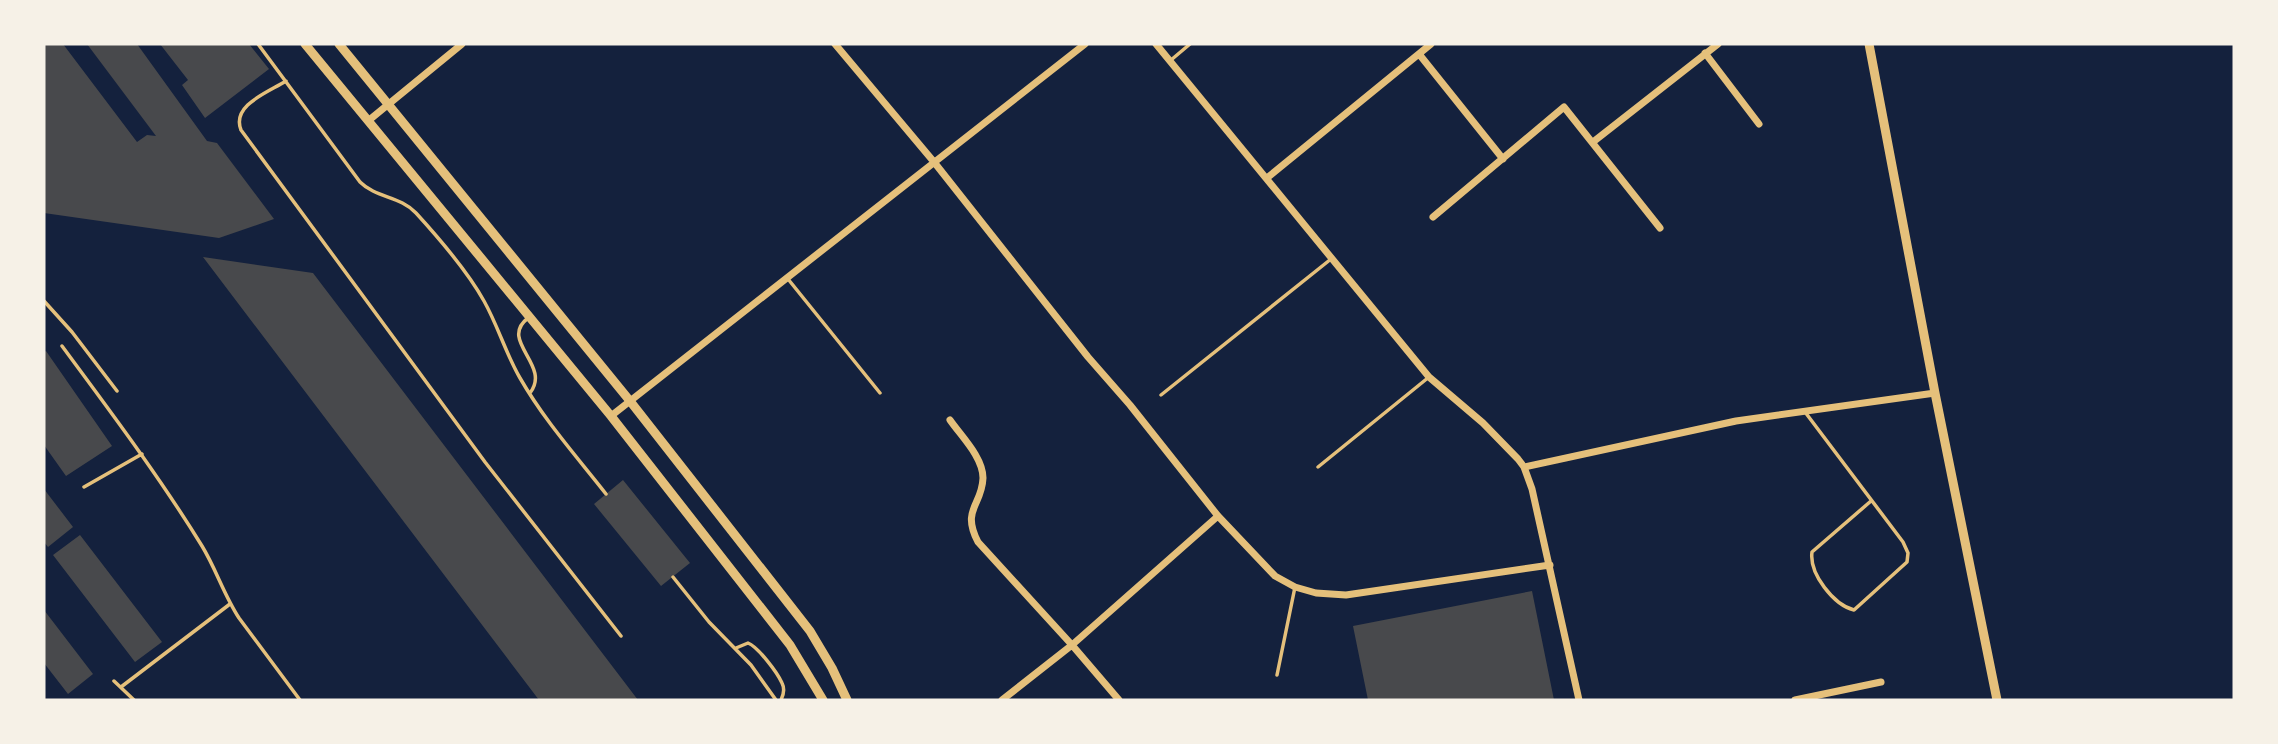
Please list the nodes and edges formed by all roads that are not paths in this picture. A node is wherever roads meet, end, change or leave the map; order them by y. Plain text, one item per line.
1 (258, 44) edge
2 (305, 44) edge
3 (339, 44) edge
4 (461, 44) edge
5 (835, 44) edge
6 (1085, 44) edge
7 (1156, 44) edge
8 (1190, 44) edge
9 (1431, 44) edge
10 (1718, 44) edge
11 (1869, 44) edge
12 (1705, 53) junction
13 (1419, 54) junction
14 (1171, 60) junction
15 (286, 81) junction
16 (389, 104) junction
17 (368, 121) junction
18 (1759, 124) dead end
19 (1593, 142) junction
20 (1503, 159) junction
21 (934, 162) junction
22 (1267, 178) junction
23 (1433, 217) dead end
24 (1660, 228) dead end
25 (1333, 258) junction
26 (787, 277) junction
27 (44, 301) edge
28 (528, 318) junction
29 (62, 346) dead end
30 (1429, 377) junction
31 (117, 391) dead end
32 (530, 393) junction
33 (880, 393) dead end
34 (1935, 393) junction
35 (1161, 396) dead end
36 (630, 401) junction
37 (1805, 412) junction
38 (611, 416) junction
39 (950, 419) dead end
40 (142, 454) junction
41 (1318, 467) dead end
42 (1524, 467) junction
43 (84, 488) dead end
44 (606, 494) dead end
45 (1871, 501) junction
46 (1218, 516) junction
47 (1550, 565) junction
48 (673, 577) dead end
49 (1295, 587) junction
50 (230, 604) junction
51 (621, 636) dead end
52 (1072, 645) junction
53 (736, 648) junction
54 (1278, 675) dead end
55 (114, 681) dead end
56 (1881, 682) dead end
57 (121, 687) junction
58 (134, 700) edge
59 (300, 700) edge
60 (779, 700) edge
61 (823, 700) edge
62 (847, 700) edge
63 (1002, 700) edge
64 (1119, 700) edge
65 (1579, 700) edge
66 (1795, 700) edge
67 (1997, 700) edge

1 - 15 lane
2 - 17 street
3 - 16 street
4 - 16 street
5 - 21 street
6 - 21 street
7 - 14 street
8 - 14 lane
9 - 13 street
10 - 12 street
11 - 34 street
12 - 18 street
12 - 19 street
13 - 20 street
13 - 22 street
14 - 22 street
15 - 32 lane
15 - 51 lane
16 - 17 street
16 - 36 street
17 - 28 street
19 - 20 street
19 - 24 street
20 - 23 street
21 - 26 street
21 - 46 street
22 - 25 street
25 - 30 street
25 - 35 lane
26 - 33 lane
26 - 36 street
27 - 31 lane
28 - 32 lane
28 - 38 street
29 - 40 lane
30 - 41 lane
30 - 42 street
32 - 44 lane
34 - 37 street
34 - 67 street
36 - 38 street
36 - 62 street
37 - 42 street
37 - 45 lane
38 - 61 street
39 - 52 street
40 - 43 lane
40 - 50 lane
42 - 47 street
45 - 45 lane
46 - 49 street
46 - 52 street
47 - 49 street
47 - 65 street
48 - 53 lane
49 - 54 lane
50 - 57 lane
50 - 59 lane
52 - 63 street
52 - 64 street
53 - 60 lane
53 - 60 lane
55 - 57 lane
56 - 66 street
57 - 58 lane

